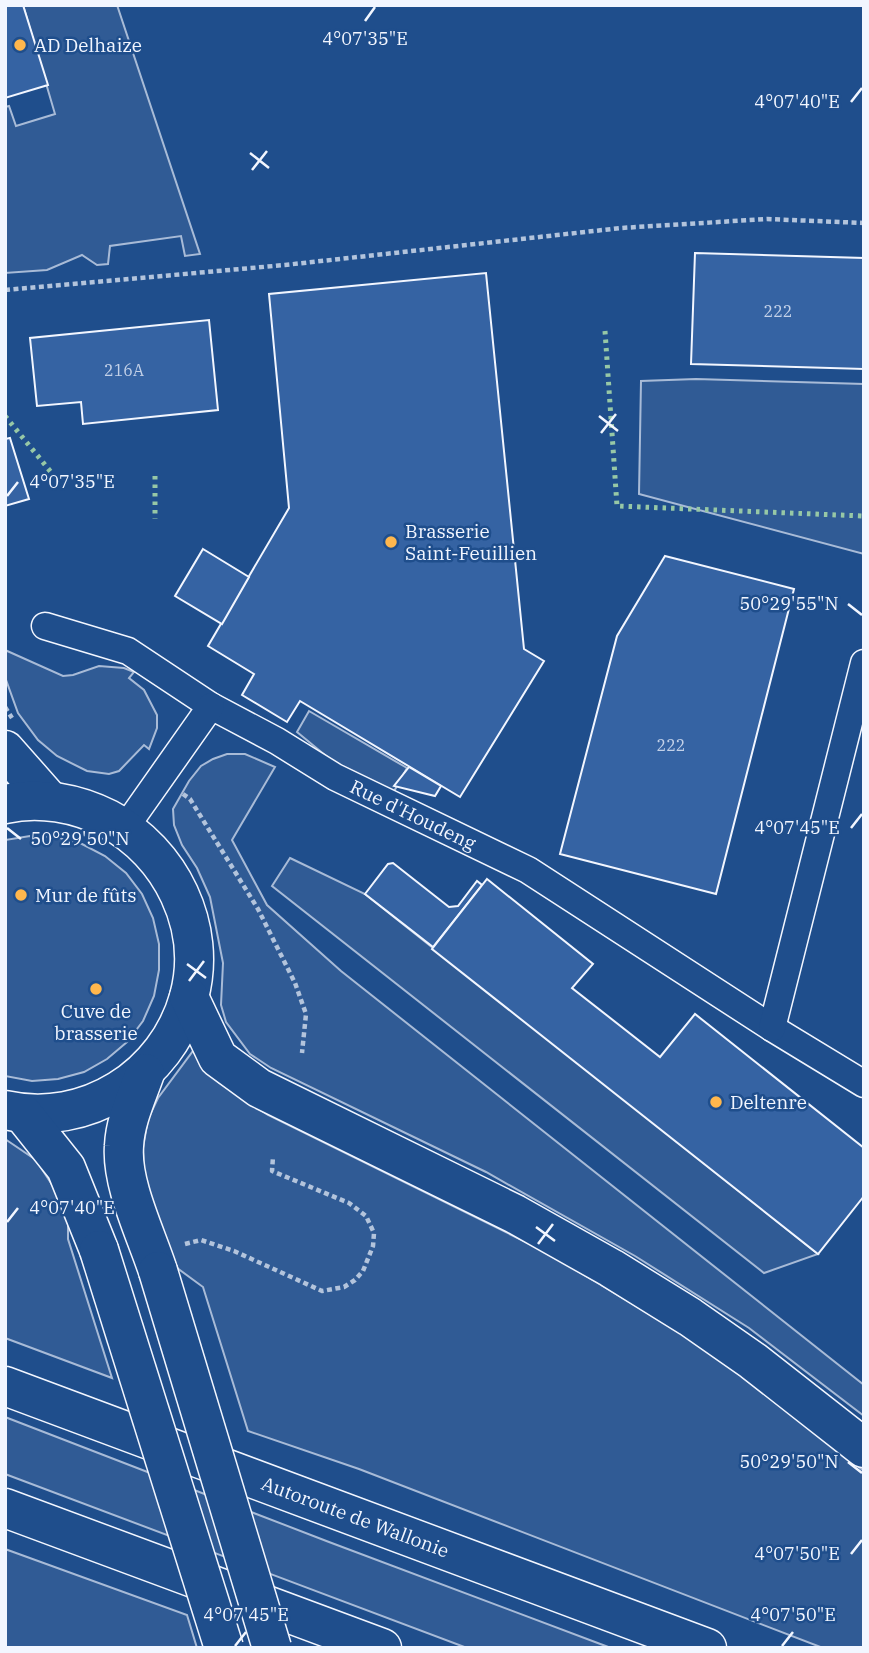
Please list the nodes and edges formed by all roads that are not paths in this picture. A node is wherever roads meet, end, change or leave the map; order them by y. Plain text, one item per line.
1 (45, 626) dead end
2 (864, 663) edge
3 (211, 706) junction
4 (5, 750) edge
5 (50, 801) junction
6 (5, 804) edge
7 (125, 828) junction
8 (189, 997) junction
9 (772, 1028) junction
10 (145, 1073) junction
11 (864, 1084) edge
12 (14, 1112) edge
13 (5, 1386) edge
14 (864, 1448) edge
15 (5, 1508) edge
16 (224, 1648) edge
17 (272, 1648) edge
18 (382, 1648) edge
19 (707, 1648) edge

1 - 3 street, Rue d'Houdeng
2 - 9 street
3 - 7 street
3 - 9 street, Rue d'Houdeng
4 - 5 main road
5 - 6 main road
5 - 7 main road
7 - 8 main road
8 - 10 main road
8 - 14 main road
9 - 11 street, Rue d'Houdeng
10 - 12 main road
10 - 17 main road, bridge
12 - 16 main road, bridge
13 - 19 main road, Autoroute de Wallonie
15 - 18 main road

